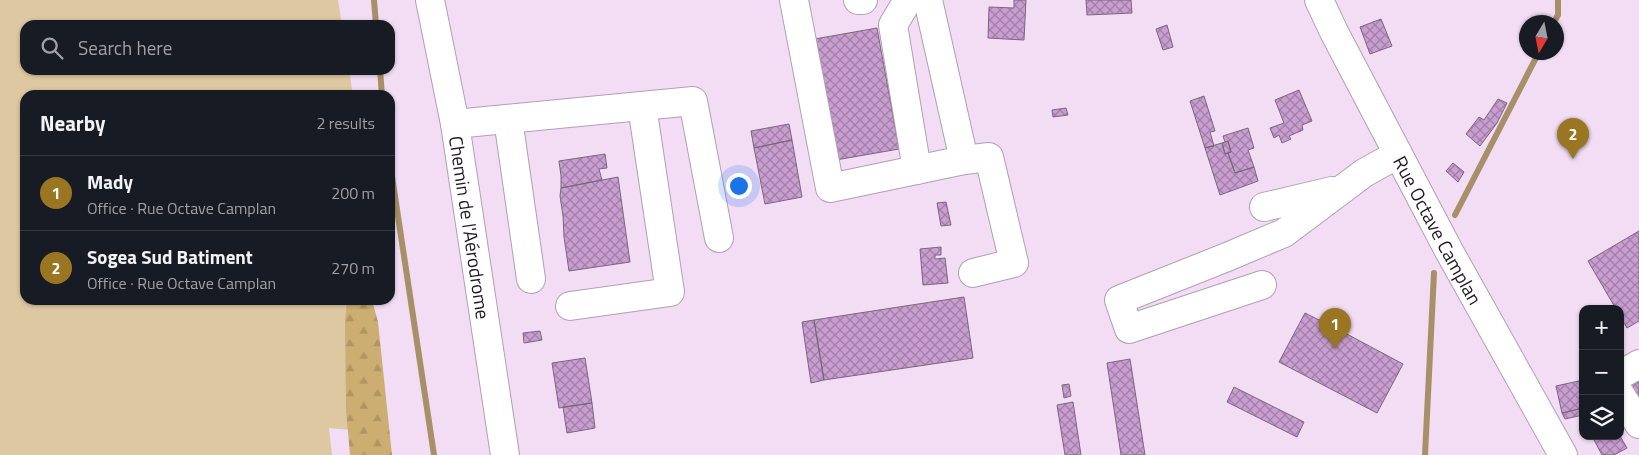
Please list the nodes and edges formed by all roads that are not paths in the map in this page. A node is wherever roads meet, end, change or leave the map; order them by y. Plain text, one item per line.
1 (430, 0) edge
2 (794, 0) edge
3 (858, 0) edge
4 (863, 0) edge
5 (908, 0) edge
6 (928, 0) edge
7 (1320, 0) edge
8 (642, 106) junction
9 (508, 119) junction
10 (455, 124) junction
11 (1398, 154) junction
12 (964, 160) junction
13 (917, 170) junction
14 (1343, 188) junction
15 (1264, 207) dead end
16 (719, 238) dead end
17 (973, 273) dead end
18 (531, 279) dead end
19 (1262, 285) dead end
20 (570, 306) dead end
21 (1639, 364) edge
22 (1624, 373) edge
23 (1621, 395) edge
24 (1639, 424) edge
25 (505, 455) edge
26 (1563, 455) edge

1 - 10 street, Chemin de l'Aérodrome
2 - 13 street
3 - 4 street
5 - 13 street
6 - 12 street
7 - 11 street, Rue Octave Camplan
8 - 9 street
8 - 16 street
8 - 20 street
9 - 10 street
9 - 18 street
10 - 25 street, Chemin de l'Aérodrome
11 - 14 street
11 - 26 street, Rue Octave Camplan
12 - 13 street
12 - 17 street
14 - 15 street
14 - 19 street
21 - 22 street
23 - 24 street

